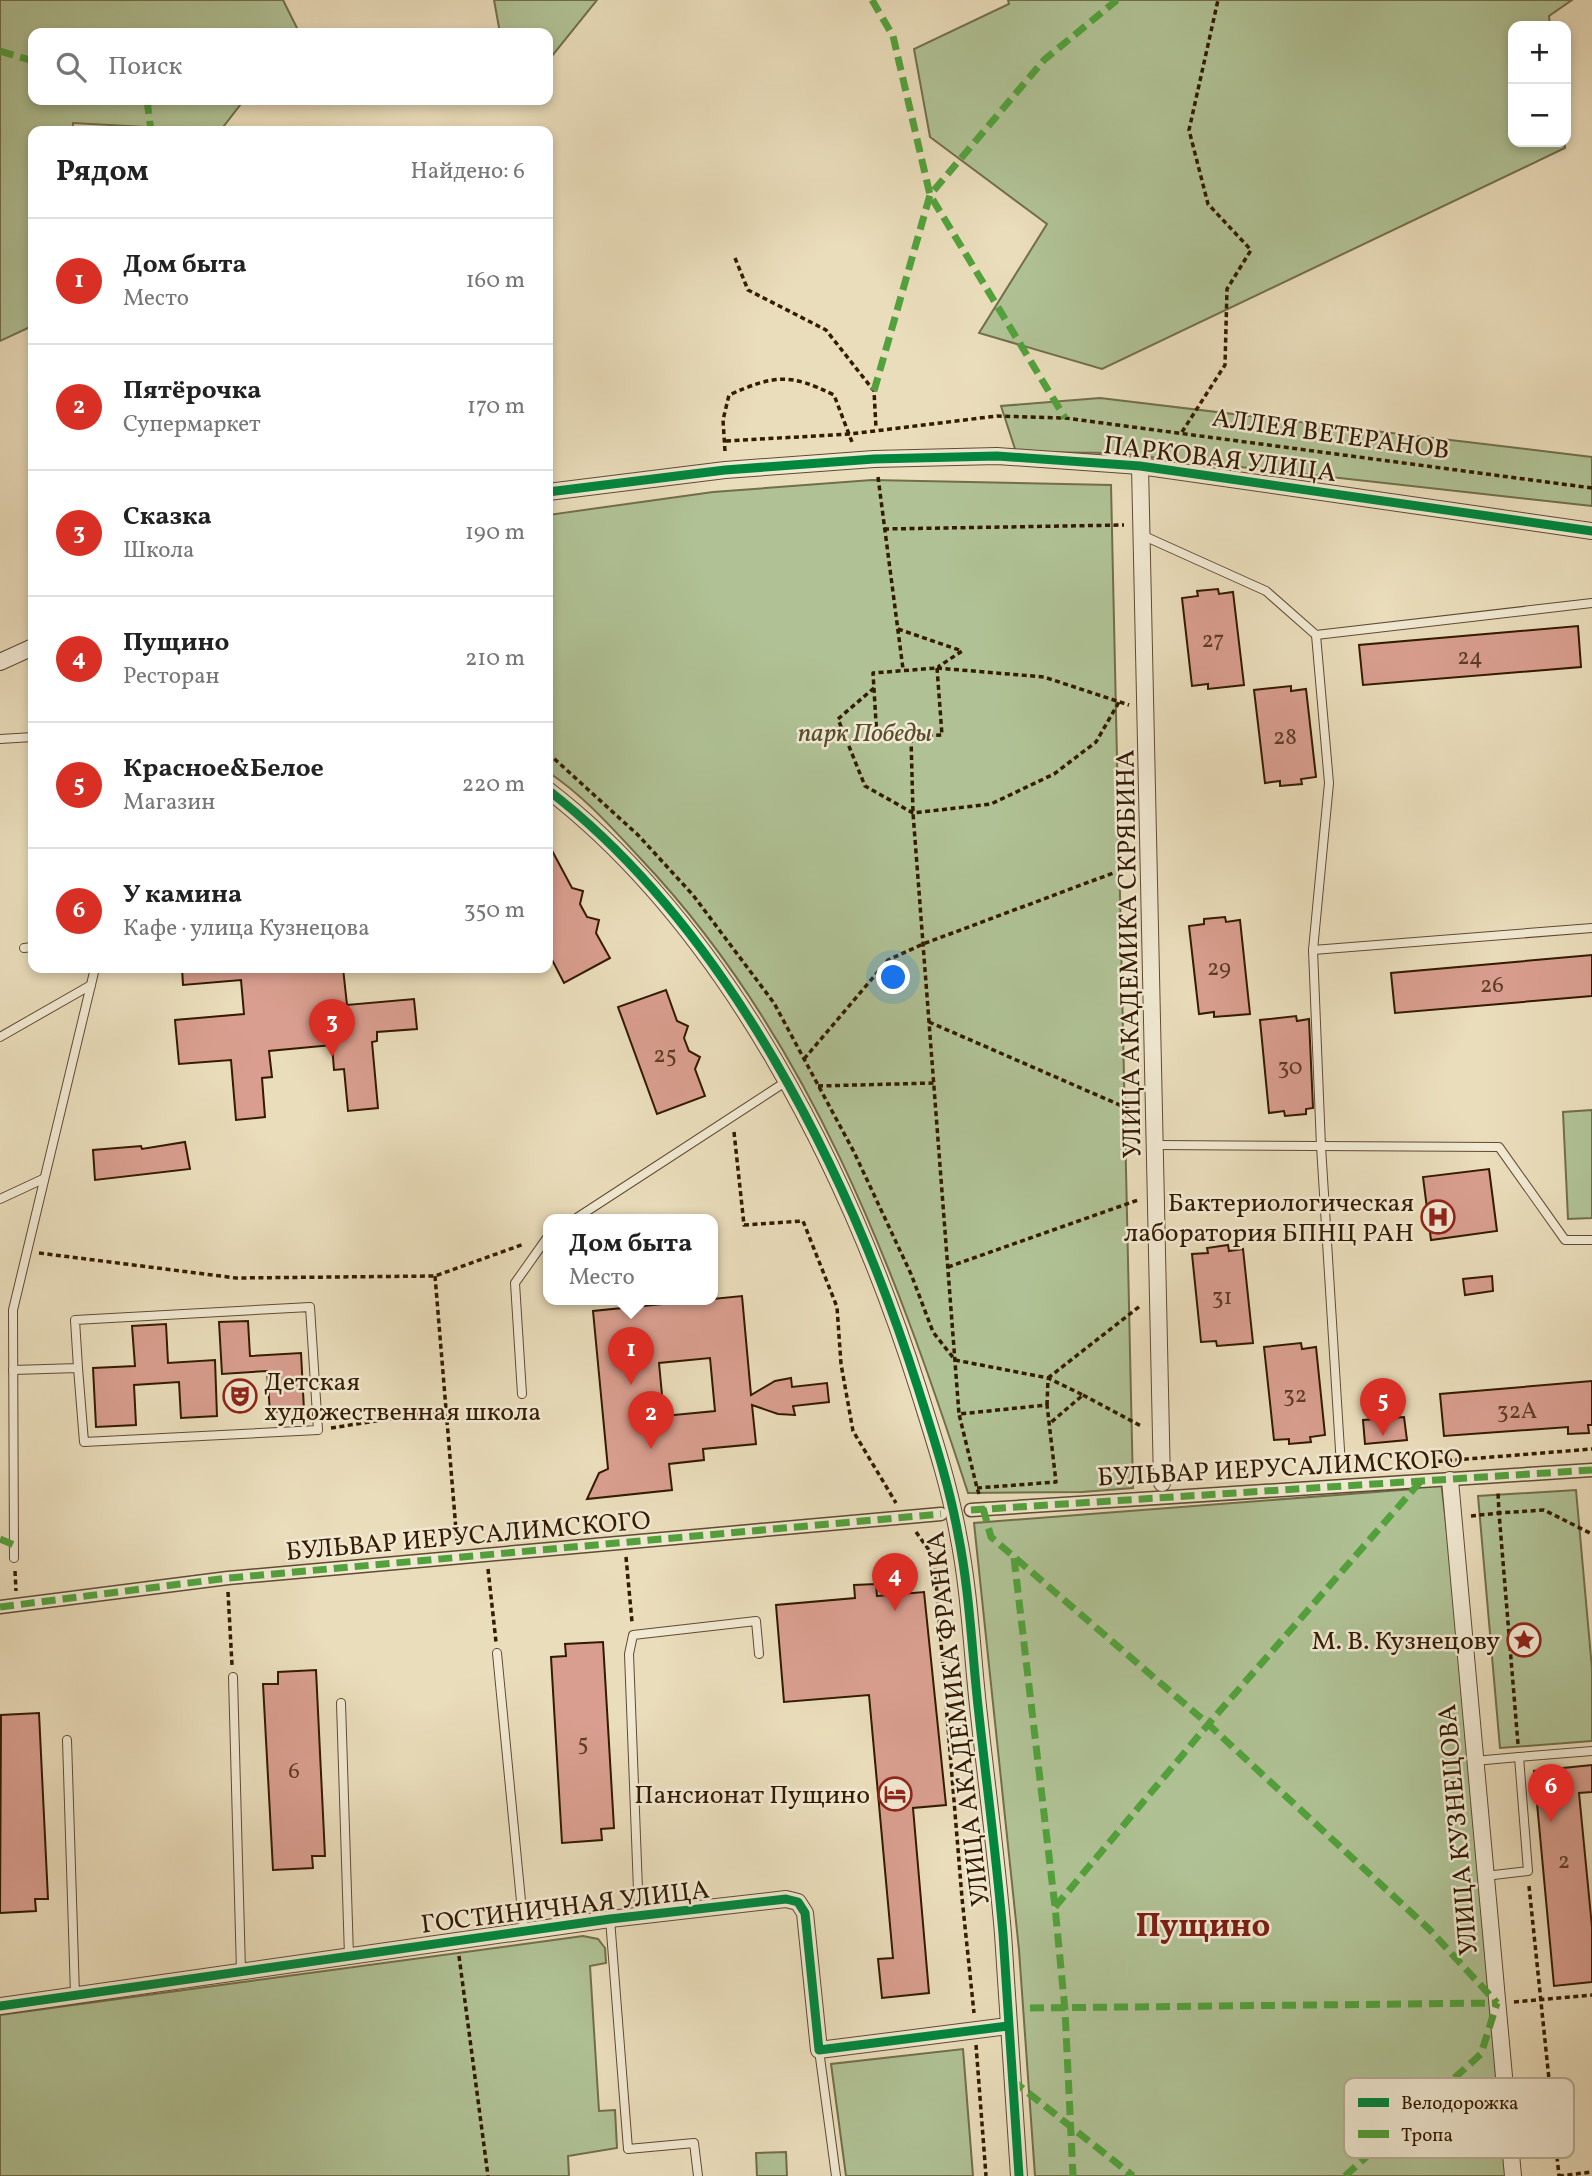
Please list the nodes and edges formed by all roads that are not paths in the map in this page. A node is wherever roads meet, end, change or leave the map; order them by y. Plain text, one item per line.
1 (1140, 466) junction
2 (553, 491) edge
3 (1592, 531) edge
4 (1144, 536) junction
5 (1592, 603) edge
6 (1315, 635) junction
7 (28, 649) edge
8 (0, 662) edge
9 (28, 737) edge
10 (0, 739) edge
11 (553, 794) edge
12 (1592, 928) edge
13 (1313, 950) junction
14 (94, 973) edge
15 (91, 985) junction
16 (0, 1037) edge
17 (787, 1081) junction
18 (1157, 1145) junction
19 (1321, 1146) junction
20 (43, 1179) junction
21 (0, 1199) edge
22 (583, 1214) edge
23 (1592, 1240) edge
24 (543, 1242) edge
25 (78, 1368) junction
26 (13, 1370) junction
27 (522, 1394) dead end
28 (1341, 1466) dead end
29 (1592, 1470) edge
30 (1450, 1480) junction
31 (1162, 1483) dead end
32 (971, 1510) dead end
33 (941, 1514) dead end
34 (14, 1558) dead end
35 (0, 1607) edge
36 (497, 1653) road end
37 (759, 1654) dead end
38 (233, 1677) road end
39 (341, 1703) dead end
40 (66, 1740) dead end
41 (1592, 1751) edge
42 (1519, 1757) junction
43 (1475, 1760) junction
44 (1485, 1876) junction
45 (639, 1916) junction
46 (610, 1919) junction
47 (524, 1932) junction
48 (349, 1956) junction
49 (241, 1971) junction
50 (75, 1995) junction
51 (0, 2006) edge
52 (1008, 2026) junction
53 (819, 2050) junction
54 (1504, 2078) edge
55 (1511, 2158) edge
56 (698, 2176) edge
57 (836, 2176) edge
58 (1019, 2176) edge
59 (1513, 2176) edge

1 - 2 street, ПАРКОВАЯ УЛИЦА
1 - 3 street, ПАРКОВАЯ УЛИЦА
1 - 4 street, УЛИЦА АКАДЕМИКА СКРЯБИНА
4 - 6 lane
4 - 18 street, УЛИЦА АКАДЕМИКА СКРЯБИНА
5 - 6 lane
6 - 13 lane
7 - 8 street
9 - 10 lane
11 - 17 street, УЛИЦА АКАДЕМИКА ФРАНКА
12 - 13 lane
13 - 19 lane
14 - 15 lane
15 - 16 lane
15 - 20 lane
17 - 22 lane
17 - 52 street, УЛИЦА АКАДЕМИКА ФРАНКА
18 - 19 lane
18 - 31 street, УЛИЦА АКАДЕМИКА СКРЯБИНА
19 - 23 lane
19 - 28 lane
20 - 21 lane
20 - 26 lane
24 - 27 lane
25 - 25 lane
25 - 26 lane
26 - 34 lane
29 - 30 street, БУЛЬВАР ИЕРУСАЛИМСКОГО
30 - 32 street, БУЛЬВАР ИЕРУСАЛИМСКОГО
30 - 43 street, УЛИЦА КУЗНЕЦОВА
33 - 35 street, БУЛЬВАР ИЕРУСАЛИМСКОГО
36 - 47 lane
37 - 45 lane
38 - 49 lane
39 - 48 lane
40 - 50 lane
41 - 42 lane
42 - 43 lane
42 - 44 lane
43 - 44 street, УЛИЦА КУЗНЕЦОВА
44 - 54 street, УЛИЦА КУЗНЕЦОВА
45 - 46 street, ГОСТИНИЧНАЯ УЛИЦА
45 - 53 street, ГОСТИНИЧНАЯ УЛИЦА
46 - 47 street, ГОСТИНИЧНАЯ УЛИЦА
46 - 56 lane
47 - 48 street, ГОСТИНИЧНАЯ УЛИЦА
48 - 49 street, ГОСТИНИЧНАЯ УЛИЦА
49 - 50 street, ГОСТИНИЧНАЯ УЛИЦА
50 - 51 street, ГОСТИНИЧНАЯ УЛИЦА
52 - 53 street
52 - 58 street, УЛИЦА АКАДЕМИКА ФРАНКА
53 - 57 lane
55 - 59 street, УЛИЦА КУЗНЕЦОВА

